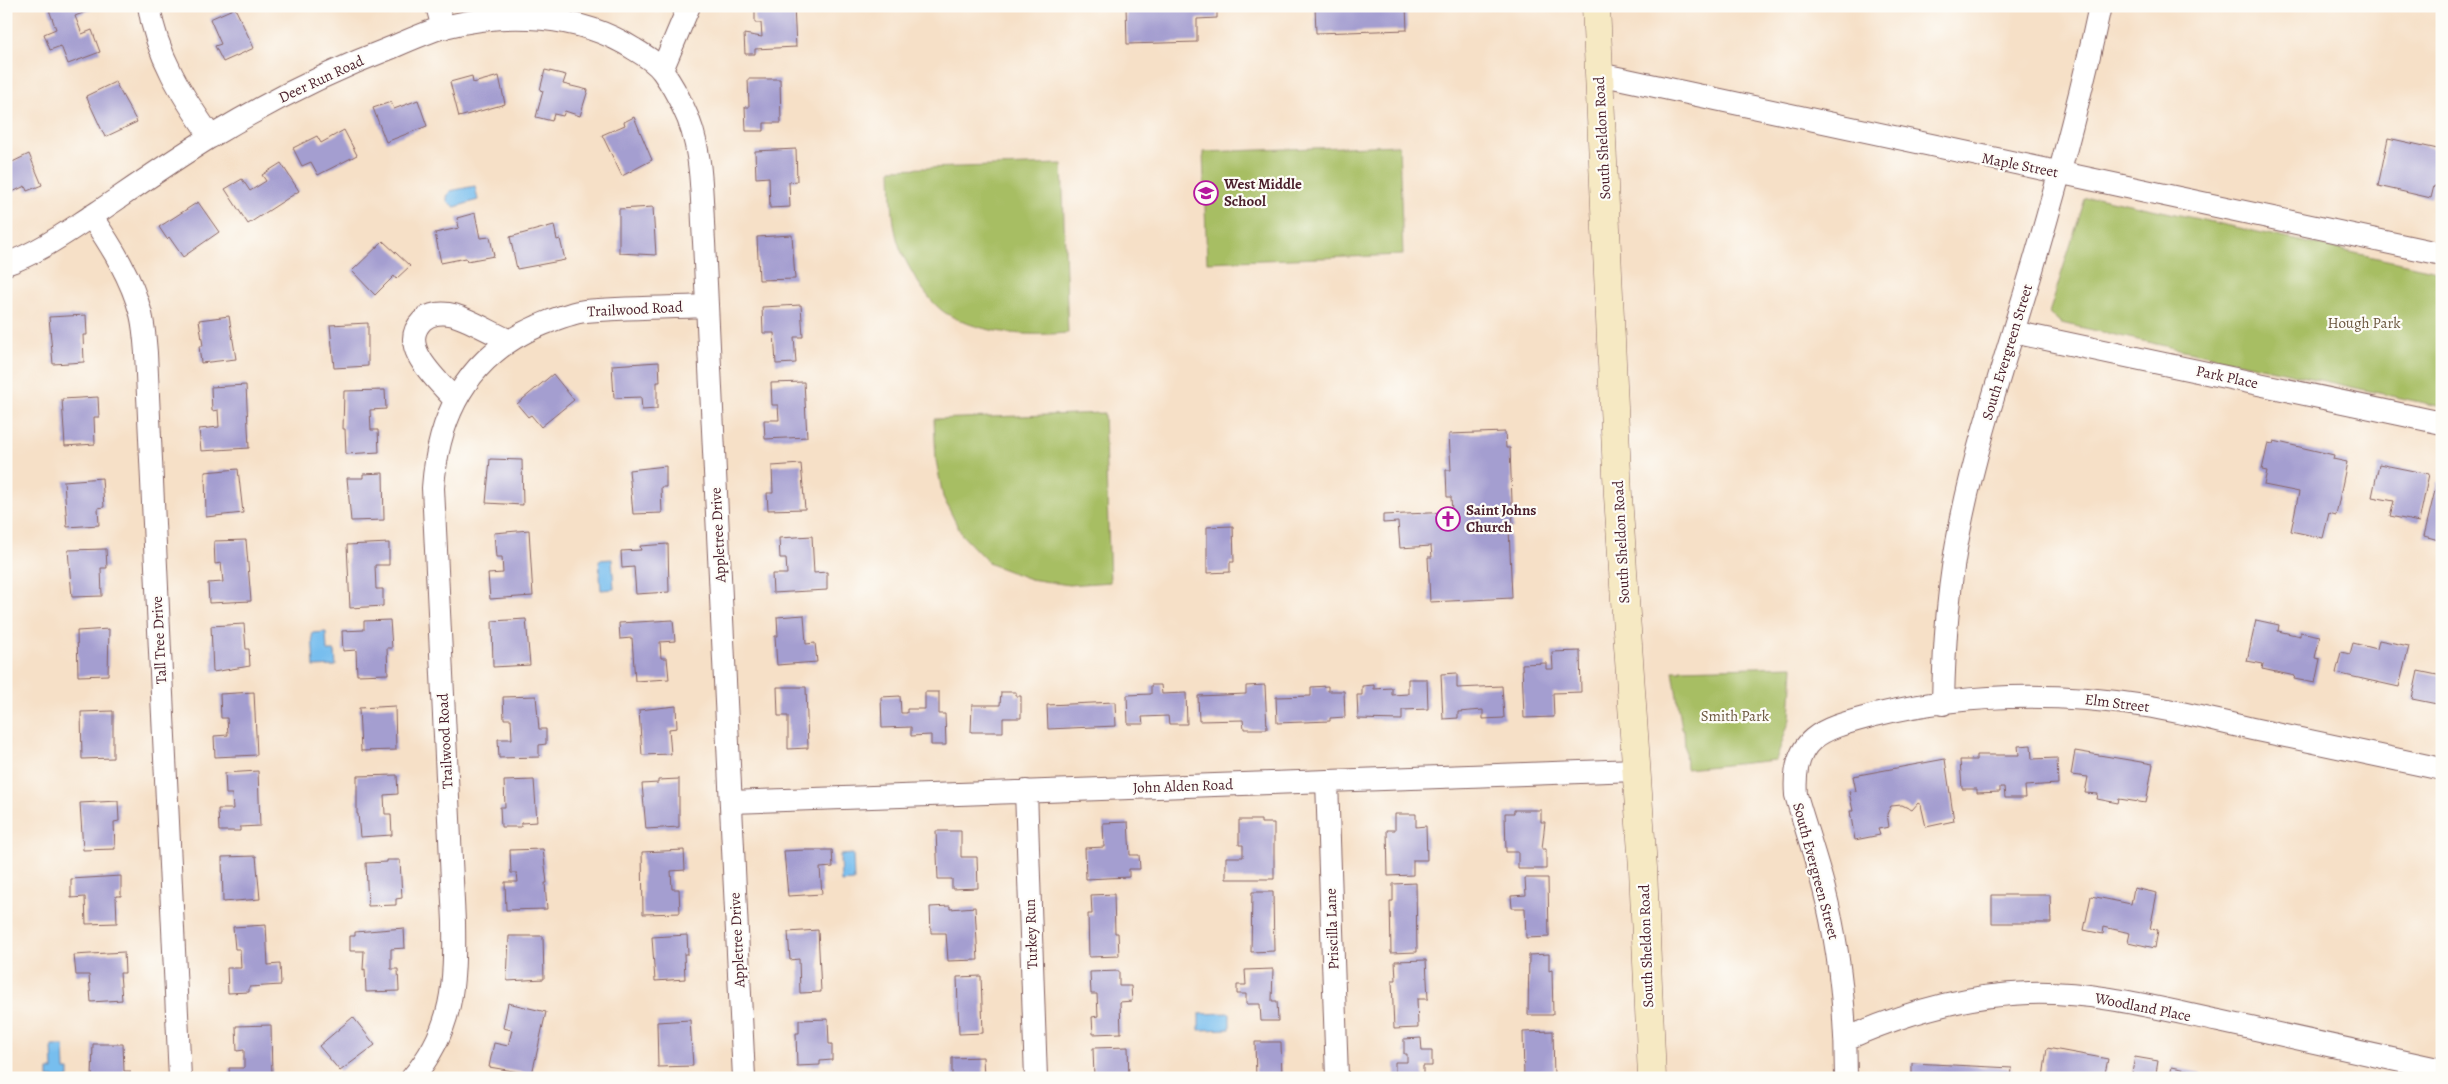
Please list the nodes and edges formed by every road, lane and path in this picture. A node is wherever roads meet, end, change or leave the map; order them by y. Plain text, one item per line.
1 (149, 6) edge
2 (437, 6) edge
3 (690, 6) edge
4 (1596, 6) edge
5 (2100, 6) edge
6 (444, 28) junction
7 (662, 70) junction
8 (1599, 74) junction
9 (211, 137) junction
10 (2059, 173) junction
11 (91, 216) junction
12 (2442, 254) edge
13 (6, 264) edge
14 (707, 306) junction
15 (2013, 332) junction
16 (510, 341) junction
17 (455, 400) junction
18 (2442, 423) edge
19 (1943, 704) junction
20 (1801, 755) joint
21 (2442, 769) edge
22 (1636, 770) junction
23 (1327, 781) junction
24 (1026, 791) junction
25 (731, 802) junction
26 (1846, 1039) junction
27 (2442, 1070) edge
28 (414, 1077) edge
29 (180, 1078) edge
30 (744, 1078) edge
31 (1036, 1078) edge
32 (1337, 1078) edge
33 (1652, 1078) edge
34 (1846, 1078) edge

1 - 9 street
2 - 6 street
3 - 7 street
4 - 8 main road, South Sheldon Road
5 - 10 street, South Evergreen Street
6 - 7 street, Deer Run Road
6 - 9 street, Deer Run Road
7 - 14 street, Appletree Drive
8 - 10 street, Maple Street
8 - 22 main road, South Sheldon Road
9 - 11 street, Deer Run Road
10 - 12 street, Maple Street
10 - 15 street, South Evergreen Street
11 - 13 street, Deer Run Road
11 - 29 street, Tall Tree Drive
14 - 16 street, Trailwood Road
14 - 25 street, Appletree Drive
15 - 18 street, Park Place
15 - 19 street, South Evergreen Street
16 - 17 street, Trailwood Road
16 - 17 street
17 - 28 street, Trailwood Road
19 - 20 street, Elm Street
19 - 21 street, Elm Street
20 - 26 street, South Evergreen Street
22 - 23 street, John Alden Road
22 - 33 main road, South Sheldon Road
23 - 24 street, John Alden Road
23 - 32 street, Priscilla Lane
24 - 25 street, John Alden Road
24 - 31 street, Turkey Run
25 - 30 street, Appletree Drive
26 - 27 street, Woodland Place
26 - 34 street, South Evergreen Street

